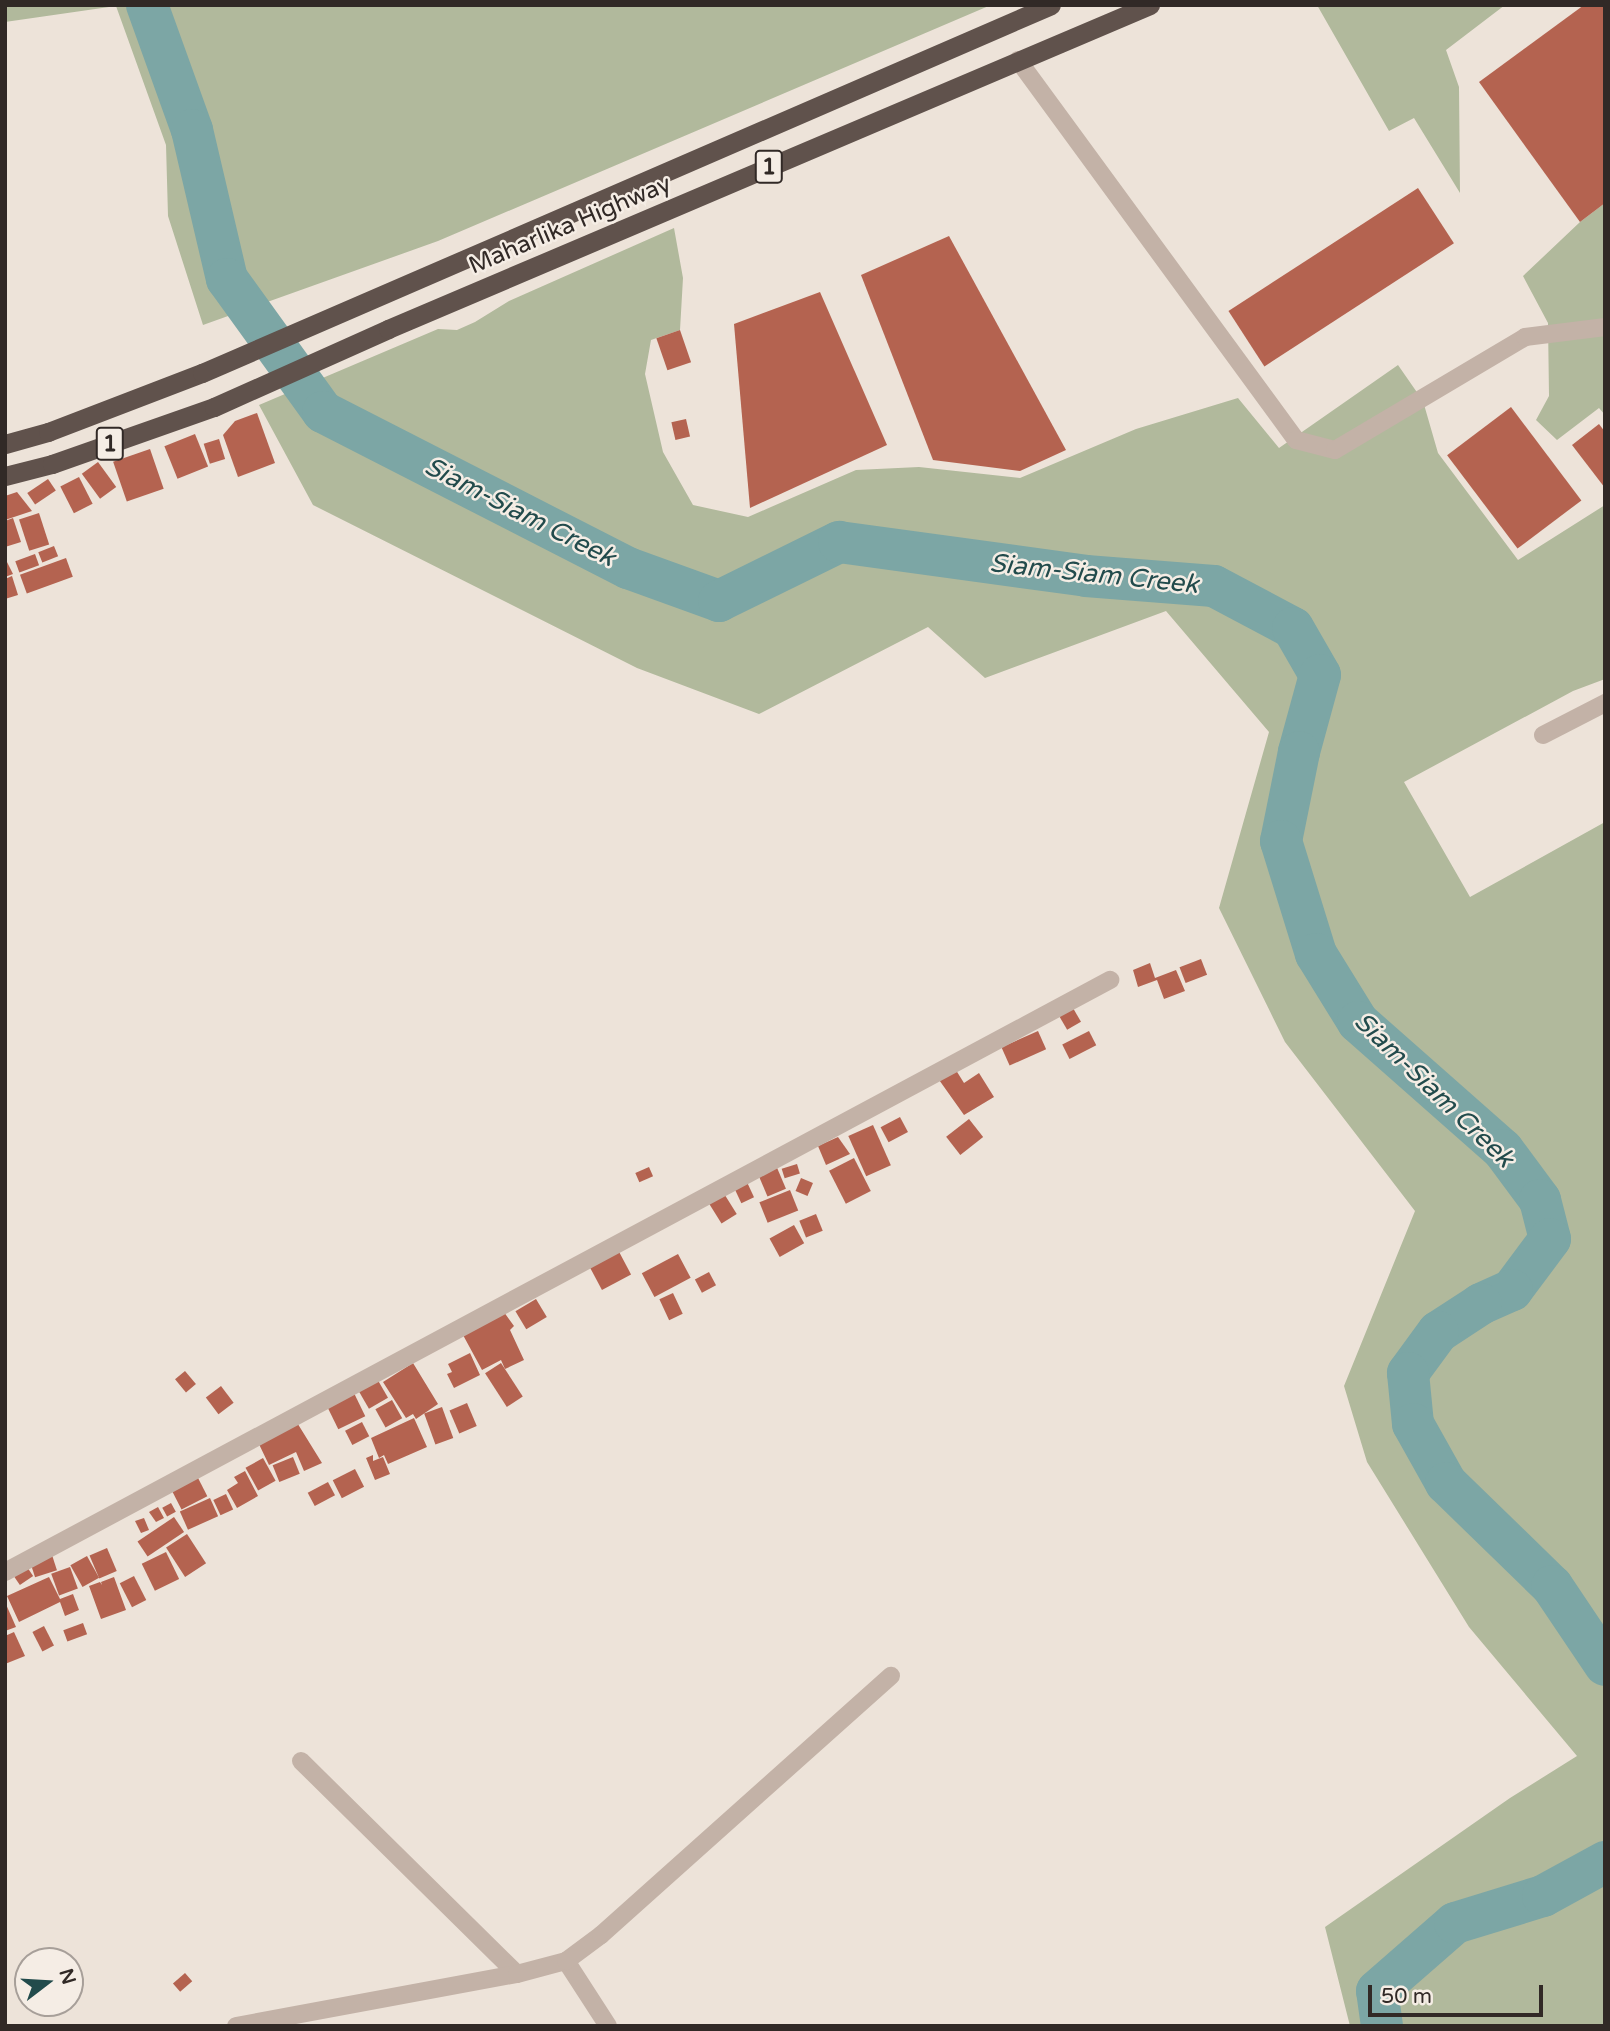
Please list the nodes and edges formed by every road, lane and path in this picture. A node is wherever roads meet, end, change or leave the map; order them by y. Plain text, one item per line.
1 (1051, 5) edge
2 (1150, 5) edge
3 (1018, 60) junction
4 (1605, 327) edge
5 (5, 443) edge
6 (5, 476) edge
7 (1605, 703) edge
8 (1543, 734) dead end
9 (1110, 980) dead end
10 (5, 1572) edge
11 (891, 1676) dead end
12 (301, 1761) dead end
13 (566, 1961) junction
14 (517, 1974) junction
15 (236, 2026) edge
16 (608, 2026) edge

1 - 5 highway, Maharlika Highway / 1
2 - 3 highway, Maharlika Highway / 1
3 - 4 street
3 - 6 highway, Maharlika Highway / 1
7 - 8 street
9 - 10 street
11 - 13 street
12 - 14 street
13 - 14 street
13 - 16 street
14 - 15 street

